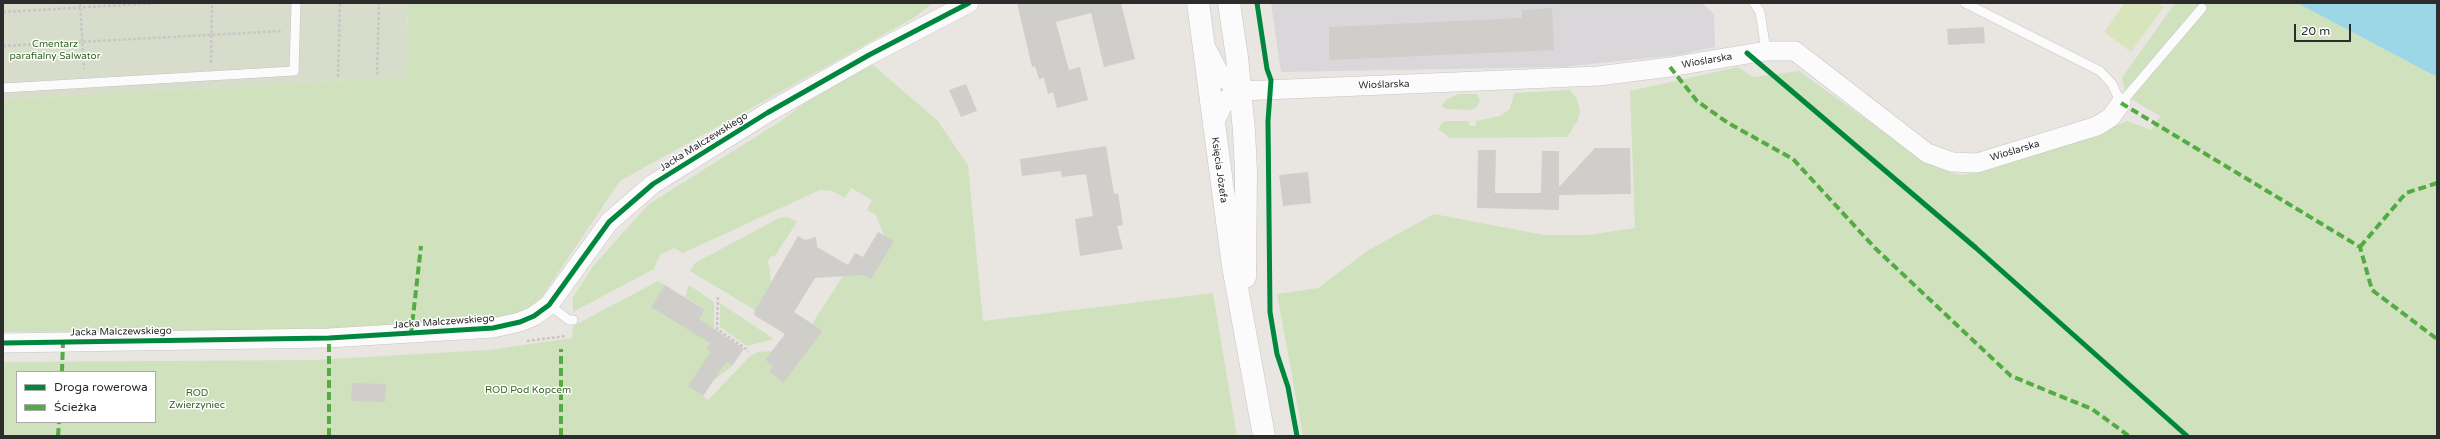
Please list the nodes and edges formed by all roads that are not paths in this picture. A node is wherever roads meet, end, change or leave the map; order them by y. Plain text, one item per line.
1 (296, 3) edge
2 (969, 3) edge
3 (1198, 3) edge
4 (1229, 3) edge
5 (1754, 3) edge
6 (1965, 3) edge
7 (2202, 8) dead end
8 (1203, 41) junction
9 (1766, 51) junction
10 (3, 88) edge
11 (1241, 91) junction
12 (2121, 103) junction
13 (1213, 126) junction
14 (549, 305) junction
15 (573, 320) dead end
16 (1246, 336) junction
17 (3, 343) edge
18 (1264, 436) edge

1 - 10 lane
2 - 14 street, Jacka Malczewskiego
3 - 8 main road, Księcia Józefa
4 - 11 main road, Księcia Józefa
5 - 9 lane
6 - 12 lane
7 - 12 lane
8 - 11 street
8 - 13 main road, Księcia Józefa
9 - 11 street, Wioślarska
9 - 12 street, Wioślarska
11 - 13 street
11 - 16 main road, Księcia Józefa
13 - 16 main road, Księcia Józefa
14 - 15 lane
14 - 17 street, Jacka Malczewskiego
16 - 18 main road, Księcia Józefa

